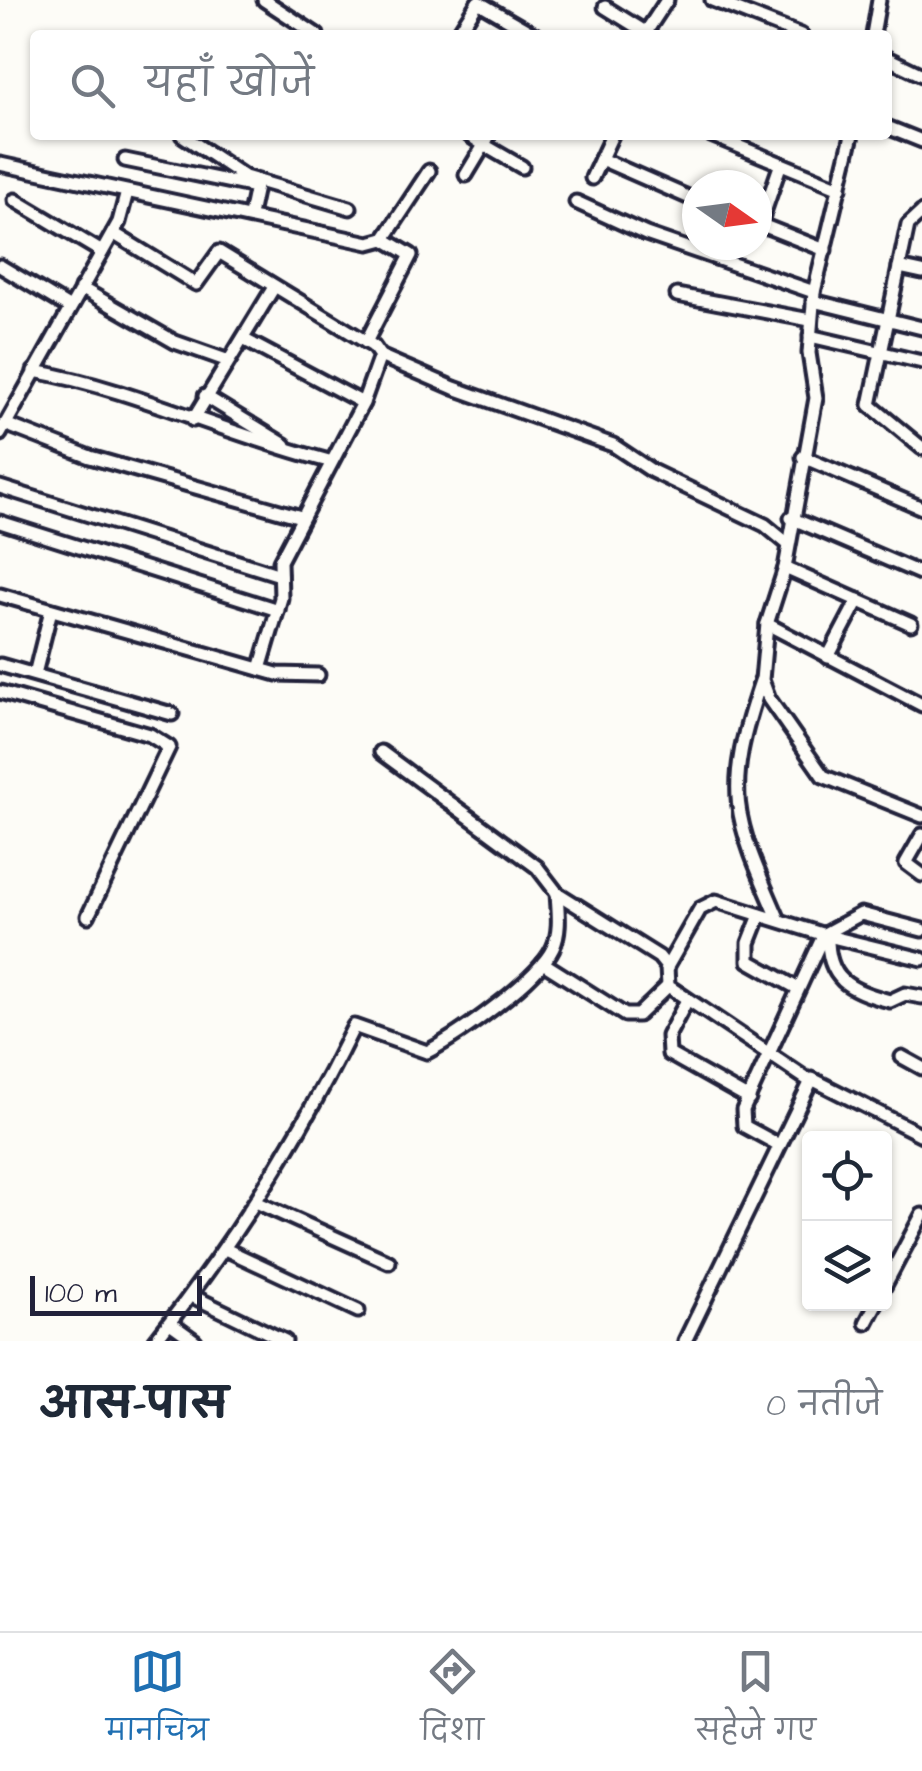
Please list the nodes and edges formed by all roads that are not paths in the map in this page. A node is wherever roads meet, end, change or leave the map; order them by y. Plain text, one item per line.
1 (264, 0) edge
2 (667, 0) edge
3 (712, 0) edge
4 (879, 0) edge
5 (605, 7) dead end
6 (309, 30) edge
7 (460, 30) edge
8 (526, 30) edge
9 (642, 30) edge
10 (650, 30) edge
11 (788, 30) edge
12 (874, 30) edge
13 (892, 60) edge
14 (922, 75) edge
15 (892, 129) edge
16 (190, 140) edge
17 (486, 140) edge
18 (610, 140) edge
19 (722, 140) edge
20 (851, 140) edge
21 (922, 141) edge
22 (124, 160) dead end
23 (601, 160) junction
24 (0, 164) edge
25 (780, 166) junction
26 (522, 167) dead end
27 (430, 171) dead end
28 (466, 174) dead end
29 (592, 178) dead end
30 (256, 184) junction
31 (772, 187) edge
32 (840, 188) junction
33 (127, 192) junction
34 (682, 195) edge
35 (15, 200) dead end
36 (576, 202) dead end
37 (350, 208) dead end
38 (922, 212) edge
39 (250, 215) junction
40 (772, 229) edge
41 (112, 233) junction
42 (384, 239) junction
43 (825, 250) junction
44 (102, 252) junction
45 (0, 266) edge
46 (899, 267) junction
47 (922, 272) edge
48 (274, 287) junction
49 (82, 288) junction
50 (676, 295) dead end
51 (814, 296) junction
52 (70, 308) junction
53 (810, 320) junction
54 (888, 321) junction
55 (922, 328) edge
56 (810, 336) junction
57 (244, 339) junction
58 (366, 342) junction
59 (878, 353) junction
60 (380, 356) junction
61 (226, 360) junction
62 (922, 362) edge
63 (34, 371) junction
64 (205, 396) junction
65 (363, 403) junction
66 (193, 420) junction
67 (3, 429) edge
68 (922, 448) edge
69 (297, 453) junction
70 (803, 457) junction
71 (329, 461) junction
72 (0, 486) edge
73 (922, 508) edge
74 (301, 517) junction
75 (790, 518) junction
76 (0, 522) edge
77 (788, 544) junction
78 (785, 568) junction
79 (922, 574) edge
80 (280, 575) junction
81 (0, 595) edge
82 (858, 600) junction
83 (51, 610) junction
84 (278, 610) junction
85 (766, 624) junction
86 (911, 624) dead end
87 (828, 657) junction
88 (0, 666) edge
89 (260, 668) junction
90 (35, 674) junction
91 (318, 675) dead end
92 (762, 680) junction
93 (0, 692) edge
94 (922, 705) edge
95 (172, 714) dead end
96 (381, 752) dead end
97 (922, 816) edge
98 (922, 835) edge
99 (922, 874) edge
100 (557, 893) junction
101 (760, 915) junction
102 (88, 916) dead end
103 (779, 920) junction
104 (922, 930) edge
105 (826, 935) junction
106 (922, 958) edge
107 (542, 963) junction
108 (666, 967) junction
109 (668, 986) junction
110 (797, 988) junction
111 (922, 997) edge
112 (687, 1000) junction
113 (770, 1056) junction
114 (902, 1058) dead end
115 (922, 1068) edge
116 (811, 1082) junction
117 (748, 1099) junction
118 (922, 1135) edge
119 (779, 1145) junction
120 (256, 1202) junction
121 (922, 1214) edge
122 (226, 1249) junction
123 (389, 1262) dead end
124 (892, 1272) edge
125 (192, 1296) junction
126 (358, 1311) dead end
127 (872, 1311) edge
128 (170, 1323) junction
129 (866, 1323) dead end
130 (155, 1341) edge
131 (196, 1341) edge
132 (285, 1341) edge
133 (684, 1341) edge

1 - 6 street
2 - 10 street
3 - 11 street
4 - 12 street
5 - 9 street
7 - 8 street
13 - 14 street
15 - 21 street
16 - 30 street
17 - 26 street
17 - 28 street
18 - 23 street
19 - 25 street
20 - 32 street
22 - 30 street
23 - 29 street
23 - 34 street
24 - 33 street
25 - 31 street
25 - 32 street
27 - 42 street
30 - 37 street
30 - 39 street
32 - 43 street
33 - 39 street
33 - 41 street
35 - 44 street
36 - 51 street
38 - 46 street
39 - 42 street
40 - 43 street
41 - 44 street
41 - 48 street
42 - 58 street
43 - 51 street
44 - 49 street
45 - 52 street
46 - 47 street
46 - 54 street
48 - 57 street
48 - 58 street
49 - 52 street
49 - 61 street
50 - 53 street
51 - 53 street
51 - 54 street
52 - 63 street
53 - 56 street
54 - 55 street
54 - 59 street
56 - 59 street
56 - 70 street
57 - 61 street
57 - 65 street
58 - 60 street
59 - 62 street
59 - 68 street
60 - 65 street
60 - 77 street
61 - 64 street
63 - 66 street
63 - 67 street
64 - 66 street
64 - 69 street
65 - 71 street
66 - 69 street
67 - 74 street
69 - 71 street
70 - 73 street
70 - 75 street
71 - 74 street
72 - 80 street
74 - 80 street
75 - 77 street
75 - 79 street
76 - 84 street
77 - 78 street
78 - 82 street
78 - 85 street
80 - 84 street
81 - 83 street
82 - 86 street
82 - 87 street
83 - 89 street
83 - 90 street
84 - 89 street
85 - 87 street
85 - 92 street
87 - 94 street
88 - 90 street
89 - 91 street
90 - 95 street
92 - 97 street
92 - 103 street
93 - 102 street
96 - 100 street
98 - 99 street
100 - 107 street
100 - 108 street
101 - 103 street
101 - 108 street
101 - 110 street
103 - 105 street
104 - 105 street
105 - 106 street
105 - 110 street
105 - 111 street
107 - 109 street
107 - 120 street
108 - 109 street
109 - 112 street
110 - 113 street
112 - 113 street
112 - 117 street
113 - 116 street
113 - 117 street
114 - 115 street
116 - 118 street
116 - 119 street
117 - 119 street
119 - 133 street
120 - 122 street
120 - 123 street
121 - 124 street
122 - 125 street
122 - 126 street
125 - 128 street
125 - 132 street
127 - 129 street
128 - 130 street
128 - 131 street

